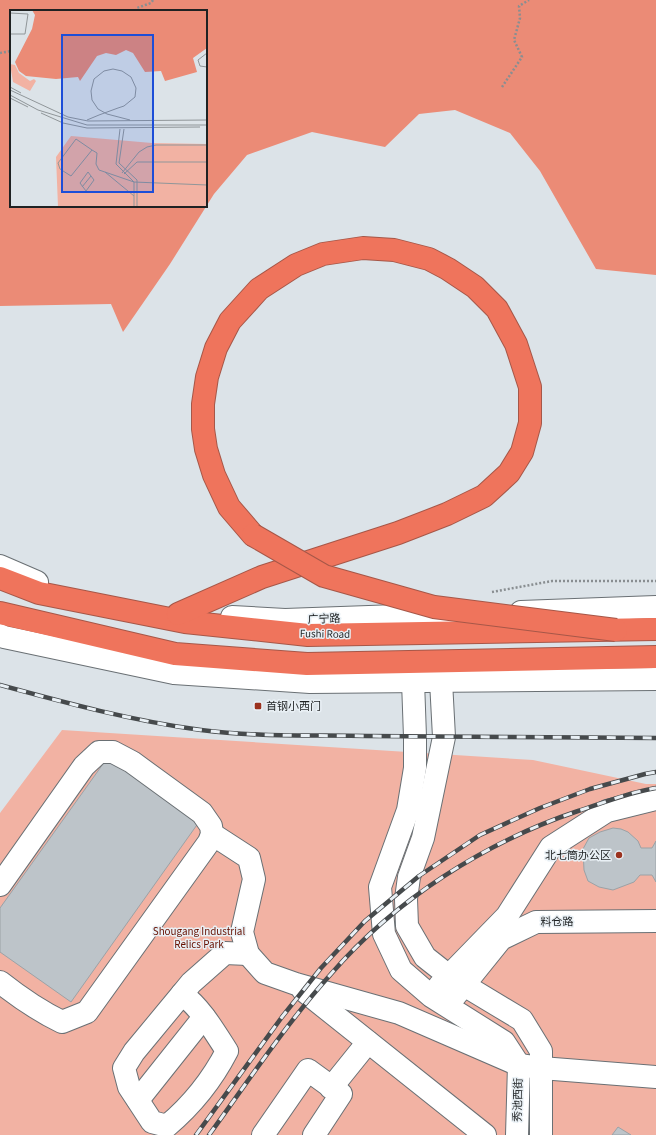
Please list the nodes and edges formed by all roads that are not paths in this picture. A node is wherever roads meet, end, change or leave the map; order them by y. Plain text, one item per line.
1 (0, 566) edge
2 (0, 578) edge
3 (656, 607) edge
4 (0, 613) edge
5 (178, 614) junction
6 (656, 629) edge
7 (616, 630) junction
8 (0, 635) edge
9 (656, 657) edge
10 (656, 679) edge
11 (412, 681) junction
12 (441, 681) junction
13 (656, 799) edge
14 (212, 834) junction
15 (0, 885) edge
16 (656, 922) edge
17 (248, 954) junction
18 (456, 980) junction
19 (0, 982) edge
20 (296, 984) junction
21 (182, 994) junction
22 (438, 1001) junction
23 (204, 1016) junction
24 (368, 1042) junction
25 (519, 1064) junction
26 (541, 1068) junction
27 (656, 1077) edge
28 (331, 1088) junction
29 (138, 1100) junction
30 (263, 1135) edge
31 (314, 1135) edge
32 (484, 1135) edge
33 (517, 1135) edge
34 (540, 1135) edge

1 - 5 street, 广宁路
2 - 7 highway, Fushi Road, bridge
3 - 5 street, 广宁路
4 - 9 highway
5 - 7 highway, bridge
6 - 7 highway, Fushi Road
8 - 11 street
10 - 12 street
11 - 12 street
11 - 22 street
12 - 18 street, 秀池西街
13 - 18 street
14 - 15 street
14 - 17 street
14 - 19 street
16 - 18 street, 料仓路
17 - 20 street
17 - 21 street
18 - 22 street
18 - 26 street, 秀池西街
20 - 24 street
20 - 25 street
21 - 23 street
21 - 29 street
22 - 25 street
23 - 29 street
23 - 29 street
24 - 28 street
24 - 32 street
25 - 26 street
25 - 33 street, 秀池西街
26 - 27 street
26 - 34 street, 秀池西街
28 - 30 street
28 - 31 street

